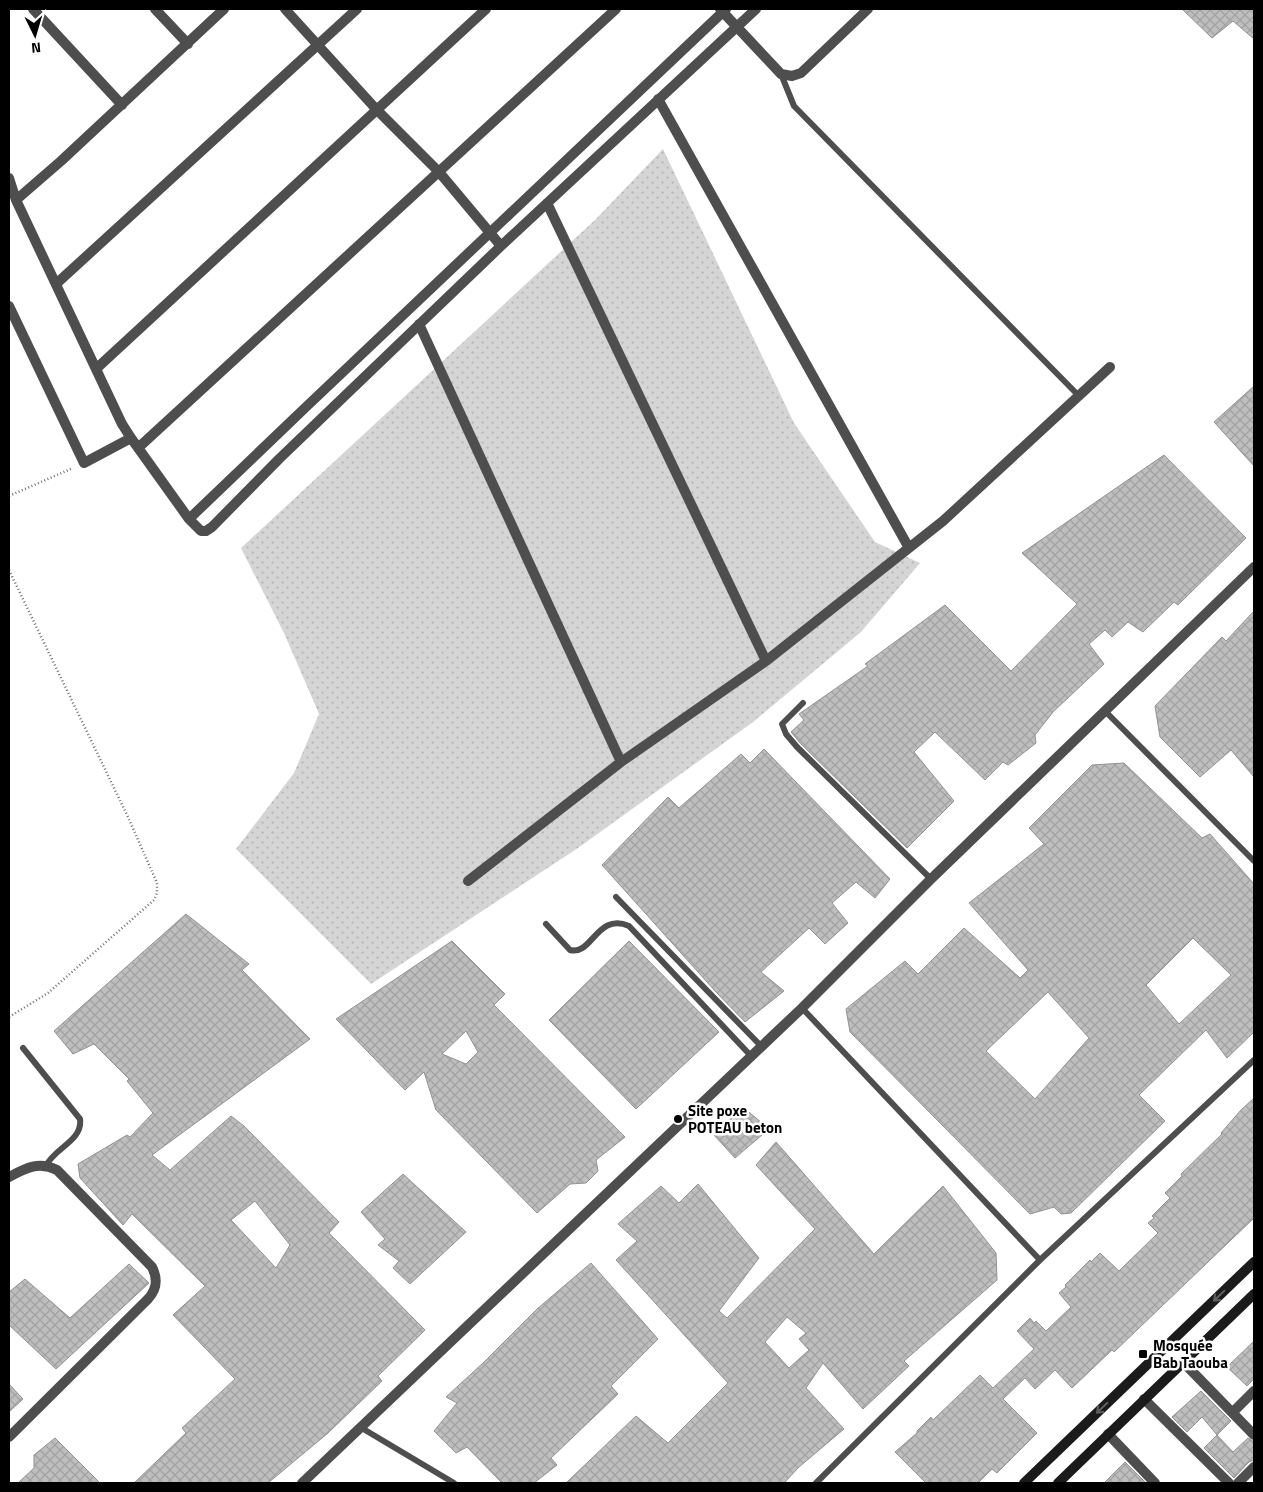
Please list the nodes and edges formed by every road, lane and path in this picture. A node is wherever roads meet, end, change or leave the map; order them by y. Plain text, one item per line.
1 (33, 9) edge
2 (155, 9) edge
3 (224, 9) edge
4 (285, 9) edge
5 (357, 9) edge
6 (486, 9) edge
7 (616, 9) edge
8 (756, 9) edge
9 (868, 9) edge
10 (723, 10) edge
11 (738, 26) junction
12 (188, 44) junction
13 (318, 44) junction
14 (781, 74) junction
15 (658, 99) junction
16 (122, 105) junction
17 (376, 109) junction
18 (439, 172) junction
19 (9, 178) edge
20 (16, 200) junction
21 (547, 203) junction
22 (489, 233) junction
23 (501, 246) junction
24 (56, 284) junction
25 (9, 306) edge
26 (419, 324) junction
27 (1110, 366) dead end
28 (97, 368) junction
29 (1078, 395) junction
30 (131, 438) junction
31 (138, 448) junction
32 (84, 463) junction
33 (9, 496) edge
34 (189, 519) junction
35 (909, 548) junction
36 (1254, 567) edge
37 (9, 570) edge
38 (766, 661) junction
39 (802, 703) dead end
40 (1105, 711) junction
41 (621, 762) junction
42 (1254, 861) edge
43 (931, 879) junction
44 (468, 881) dead end
45 (616, 897) dead end
46 (546, 924) dead end
47 (802, 1008) junction
48 (9, 1017) edge
49 (761, 1046) junction
50 (24, 1048) dead end
51 (751, 1056) junction
52 (1254, 1060) edge
53 (46, 1166) junction
54 (9, 1177) edge
55 (1040, 1260) junction
56 (1254, 1262) edge
57 (1254, 1295) edge
58 (1183, 1362) junction
59 (1254, 1391) edge
60 (1144, 1399) junction
61 (1233, 1412) junction
62 (360, 1427) junction
63 (1108, 1434) junction
64 (1254, 1435) edge
65 (9, 1438) edge
66 (1254, 1468) edge
67 (302, 1483) edge
68 (454, 1483) edge
69 (816, 1483) edge
70 (1024, 1483) edge
71 (1058, 1483) edge
72 (1155, 1483) edge
73 (1229, 1483) edge
74 (1238, 1483) edge

1 - 16 street
2 - 12 street
3 - 12 street
4 - 13 street
5 - 13 street
6 - 17 street
7 - 18 street
8 - 11 street
9 - 14 street
10 - 11 street
10 - 22 street
11 - 14 street
11 - 15 street
12 - 16 street
13 - 17 street
13 - 24 street
14 - 29 lane
15 - 21 street
15 - 35 street
16 - 20 street
17 - 18 street
17 - 28 street
18 - 22 street
18 - 31 street
19 - 20 street
20 - 24 street
21 - 23 street
21 - 38 street
22 - 23 street
22 - 34 street
23 - 26 street
24 - 28 street
25 - 32 street
26 - 34 street
26 - 41 street
27 - 29 street
28 - 30 street
29 - 35 street
30 - 31 street
30 - 32 street
31 - 34 street
32 - 33 path
35 - 38 street
36 - 40 street
37 - 48 path
38 - 41 street
39 - 43 lane
40 - 42 lane
40 - 43 street
41 - 44 street
43 - 47 street
45 - 49 lane
46 - 51 lane
47 - 49 street
47 - 55 lane
49 - 51 street
50 - 53 lane
51 - 62 street
52 - 55 lane
53 - 54 street
53 - 65 street
55 - 69 lane
56 -> 70 main road
57 - 58 main road
58 - 60 main road
58 - 61 street
59 - 61 street
60 - 63 main road
60 - 73 street
61 - 64 street
62 - 67 street
62 - 68 lane
63 - 71 main road
63 - 72 street
66 - 74 street

